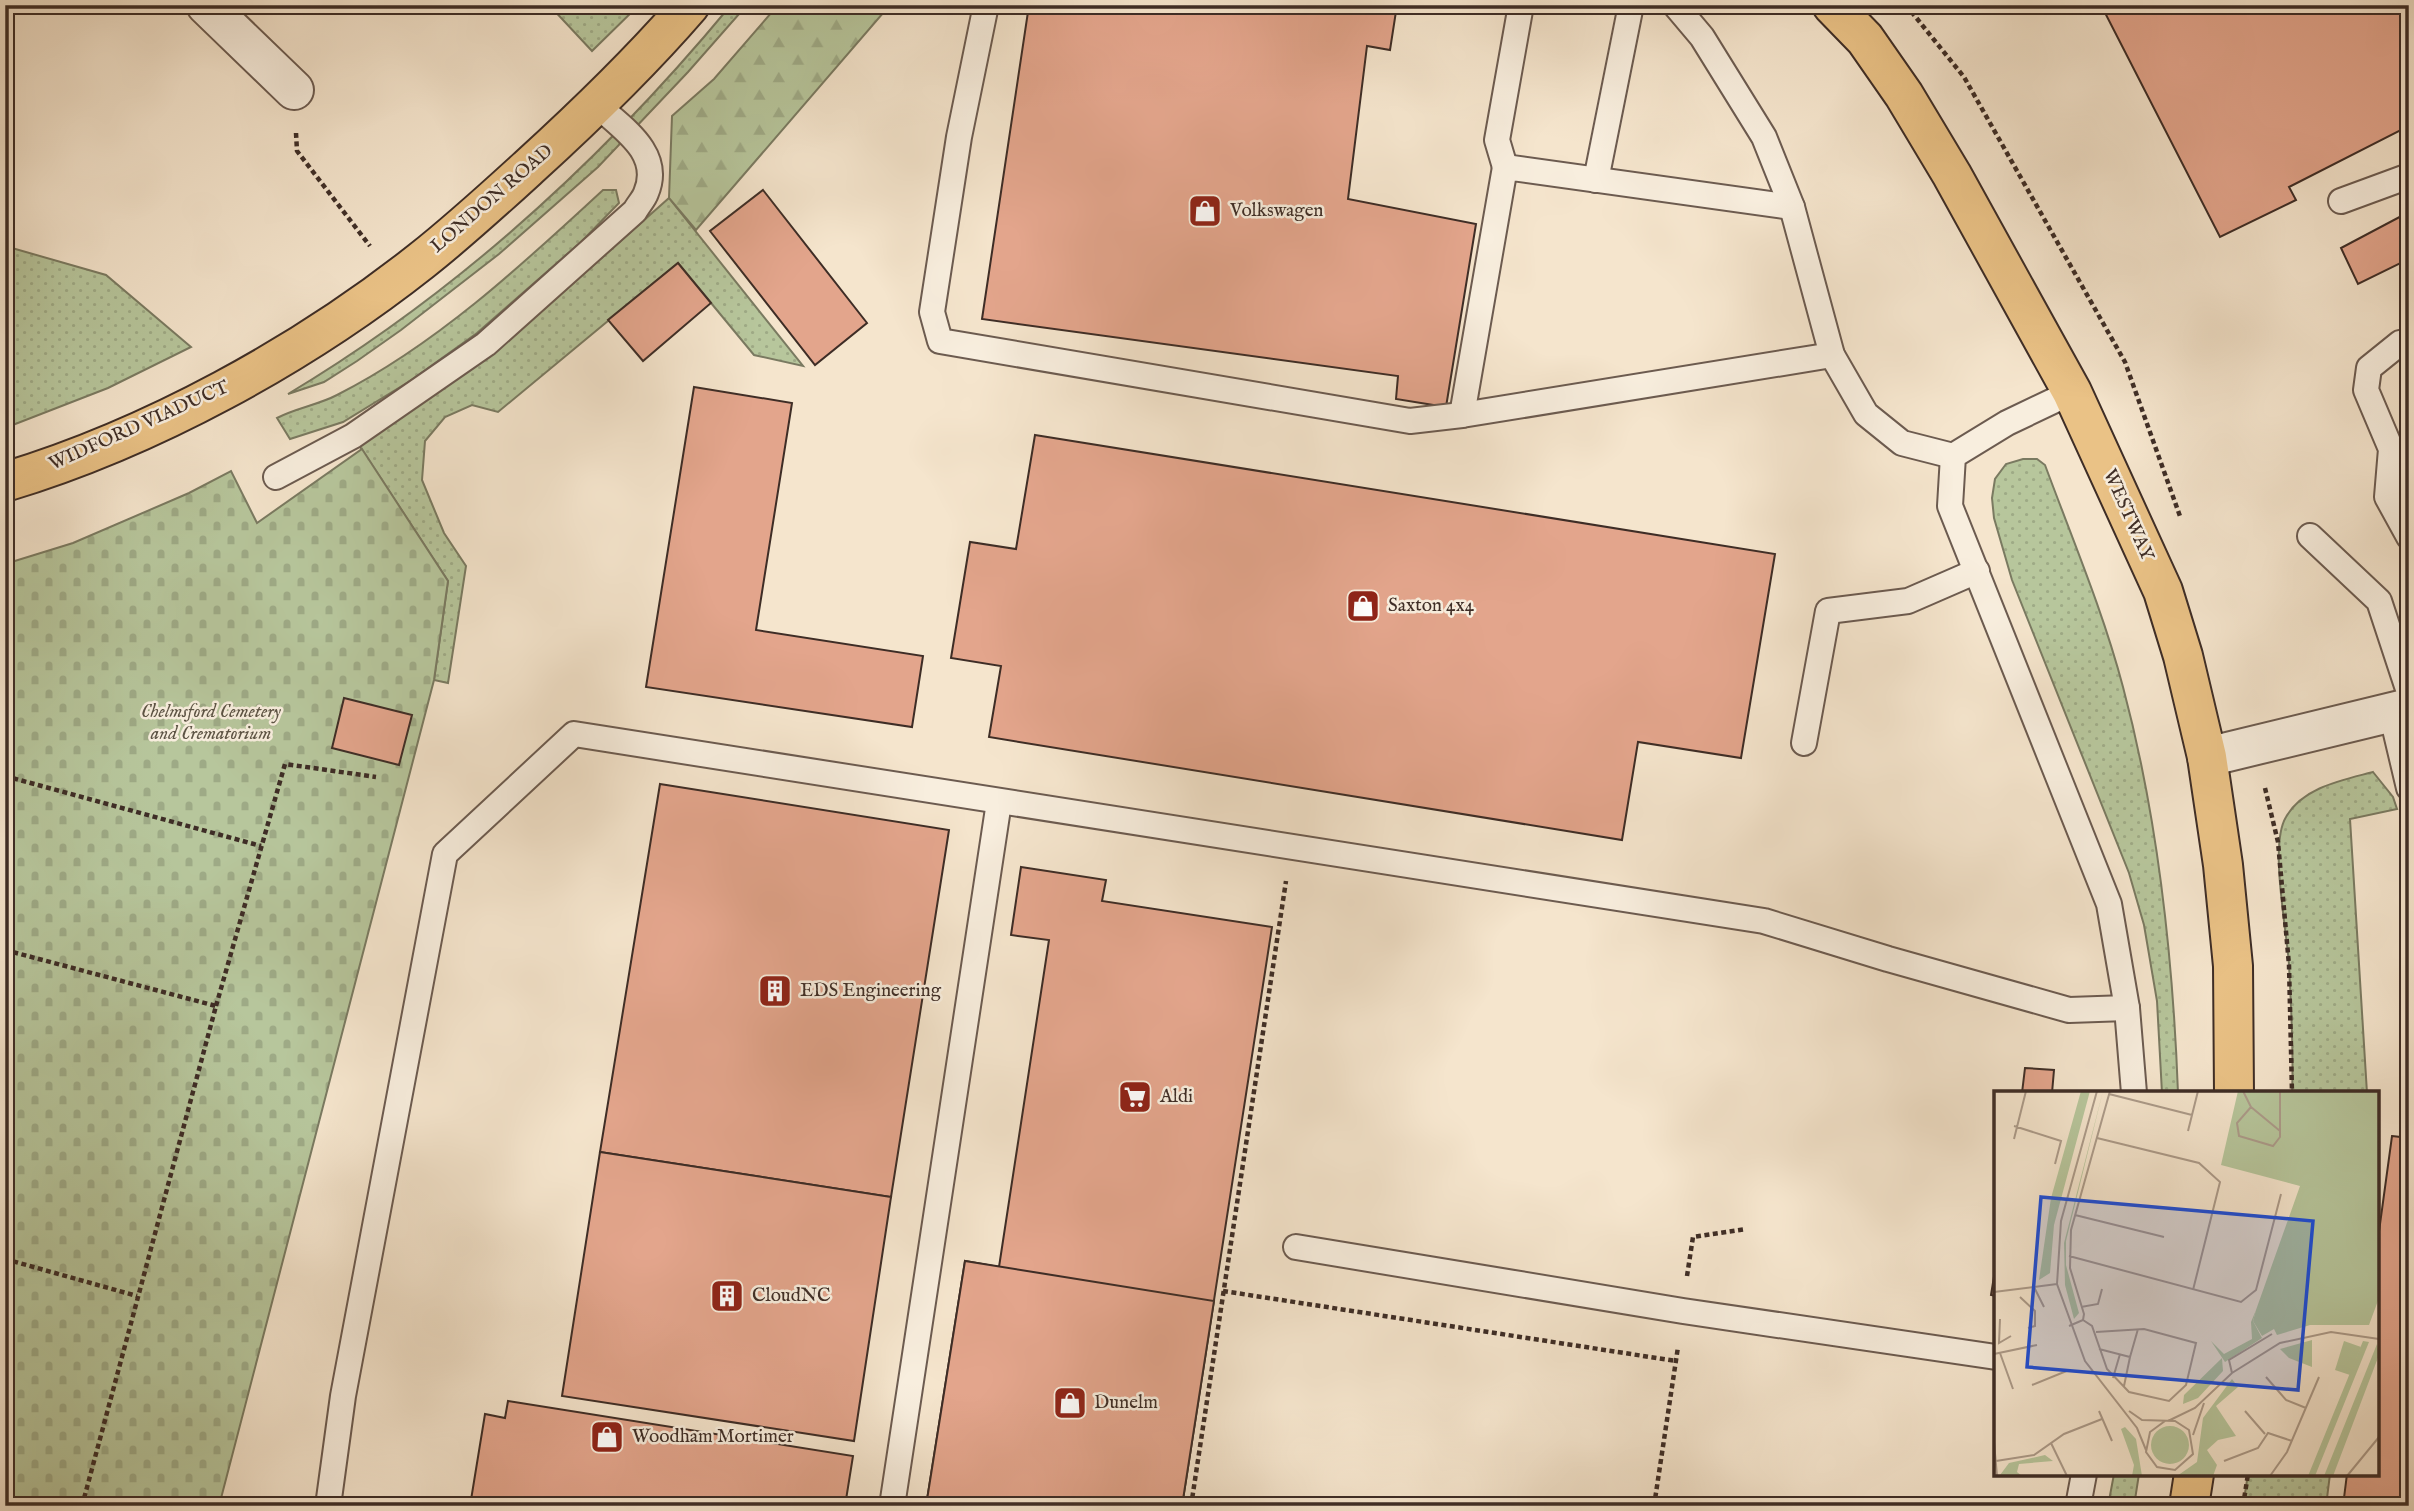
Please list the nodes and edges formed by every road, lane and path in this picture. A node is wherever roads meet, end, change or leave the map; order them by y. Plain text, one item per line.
1 (206, 5) edge
2 (690, 5) edge
3 (986, 5) edge
4 (1521, 5) edge
5 (1631, 5) edge
6 (1675, 5) edge
7 (1832, 5) edge
8 (294, 90) joint
9 (597, 105) junction
10 (1505, 167) junction
11 (2409, 176) edge
12 (1595, 180) junction
13 (2341, 201) dead end
14 (1792, 207) junction
15 (397, 278) junction
16 (2409, 342) edge
17 (1832, 355) junction
18 (270, 364) joint
19 (2073, 392) junction
20 (1462, 415) junction
21 (2400, 453) edge
22 (1953, 456) junction
23 (276, 477) dead end
24 (5, 482) edge
25 (2311, 536) dead end
26 (2409, 537) edge
27 (1977, 571) junction
28 (2403, 704) edge
29 (1804, 743) dead end
30 (2207, 757) junction
31 (5, 776) edge
32 (376, 777) dead end
33 (2409, 788) edge
34 (999, 802) junction
35 (261, 846) junction
36 (1292, 846) junction
37 (5, 950) edge
38 (216, 1006) junction
39 (2127, 1008) junction
40 (2134, 1091) edge
41 (2234, 1091) edge
42 (1296, 1247) dead end
43 (5, 1259) edge
44 (1223, 1291) junction
45 (138, 1296) junction
46 (1994, 1357) edge
47 (1676, 1361) dead end
48 (2194, 1476) edge
49 (2248, 1476) edge
50 (2081, 1491) edge
51 (2146, 1494) dead end
52 (82, 1506) edge
53 (328, 1506) edge
54 (892, 1506) edge
55 (1191, 1506) edge
56 (2189, 1506) edge
57 (2242, 1506) edge

1 - 8 street
2 - 9 main road, LONDON ROAD
3 - 20 lane
4 - 10 lane
5 - 12 lane
6 - 14 lane
7 - 19 main road, WESTWAY
8 - 15 path
9 - 15 main road, LONDON ROAD
9 - 23 lane
10 - 12 lane
10 - 20 lane
11 - 13 lane
12 - 14 lane
14 - 17 lane
15 - 18 main road, LONDON ROAD
16 - 21 lane
17 - 20 lane
17 - 22 lane
18 - 24 main road, WIDFORD VIADUCT
19 - 22 lane
19 - 30 main road, WESTWAY
21 - 26 lane
22 - 27 lane
25 - 28 lane
27 - 29 lane
27 - 39 lane
28 - 30 street
28 - 33 lane
30 - 41 main road, WESTWAY
31 - 35 path
32 - 35 path
34 - 36 lane
34 - 53 lane
34 - 54 lane
35 - 38 path
36 - 39 lane
36 - 44 path
37 - 38 path
38 - 45 path
39 - 40 lane
42 - 46 lane
43 - 45 path
44 - 47 path
44 - 55 path
45 - 52 path
48 - 56 main road
49 - 57 path
50 - 51 path

